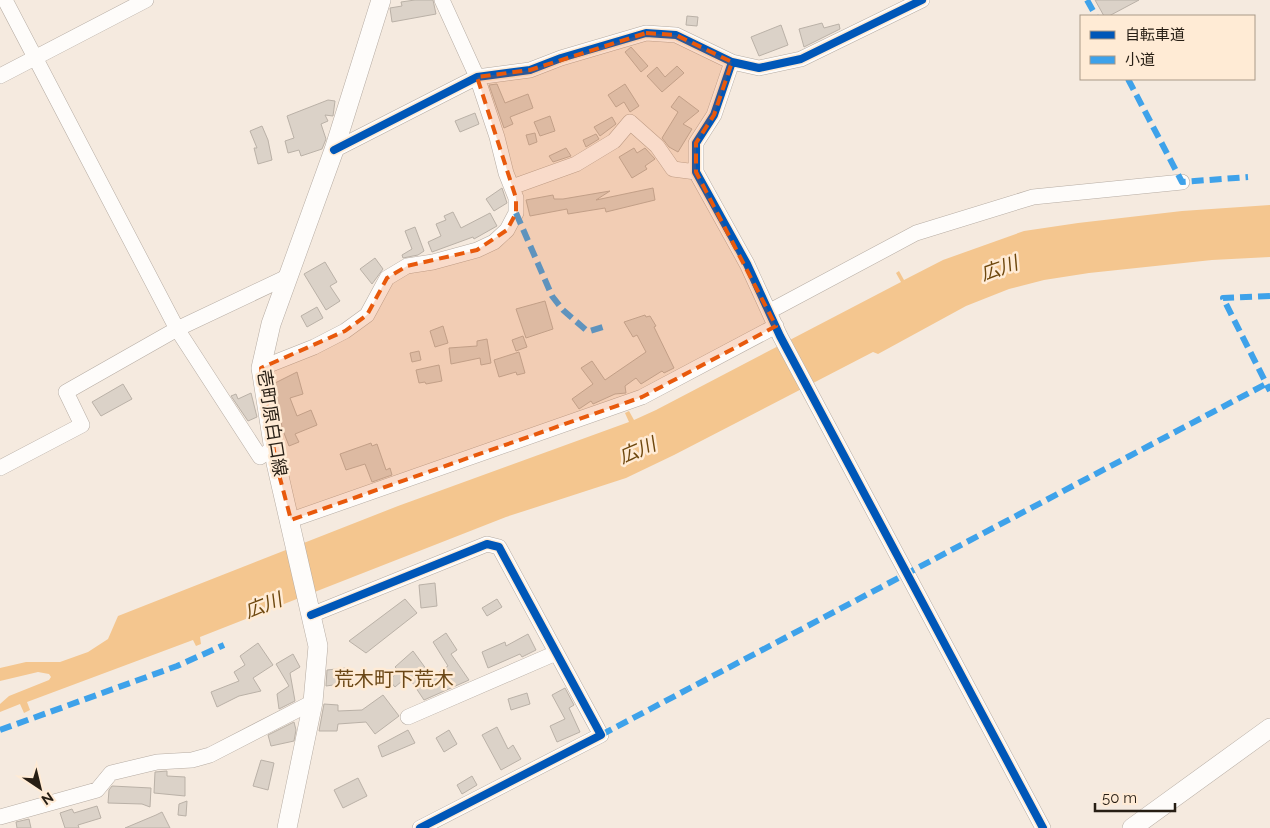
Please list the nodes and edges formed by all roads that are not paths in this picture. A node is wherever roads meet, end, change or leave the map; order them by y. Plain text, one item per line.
1 (5, 0) edge
2 (146, 0) edge
3 (381, 0) edge
4 (442, 0) edge
5 (922, 0) edge
6 (34, 57) junction
7 (732, 62) junction
8 (0, 76) edge
9 (477, 77) junction
10 (334, 150) junction
11 (696, 172) junction
12 (1182, 182) dead end
13 (512, 187) junction
14 (289, 276) junction
15 (770, 311) junction
16 (178, 330) junction
17 (778, 331) junction
18 (261, 368) junction
19 (274, 448) junction
20 (0, 468) edge
21 (292, 527) junction
22 (311, 612) junction
23 (556, 653) junction
24 (313, 702) junction
25 (408, 717) dead end
26 (1270, 728) edge
27 (0, 817) edge
28 (0, 825) edge
29 (3, 828) edge
30 (287, 828) edge
31 (420, 828) edge
32 (1042, 828) edge
33 (1132, 828) edge

1 - 6 street
2 - 6 street
3 - 10 main road, 壱町原白口線
4 - 9 street
5 - 7 street
6 - 8 street
6 - 16 street
7 - 9 street
7 - 11 street
9 - 10 street
9 - 13 street
10 - 14 main road, 壱町原白口線
11 - 13 street
11 - 15 street
12 - 15 street
13 - 18 street
14 - 16 street
14 - 18 main road, 壱町原白口線
15 - 17 street
16 - 19 street
16 - 20 street
17 - 21 street
17 - 32 street
18 - 19 main road, 壱町原白口線
19 - 21 main road, 壱町原白口線
21 - 22 main road, 壱町原白口線
22 - 23 street
22 - 24 main road, 壱町原白口線
23 - 25 street
23 - 31 street
24 - 27 street
24 - 30 main road, 壱町原白口線
26 - 33 main road
28 - 29 street

